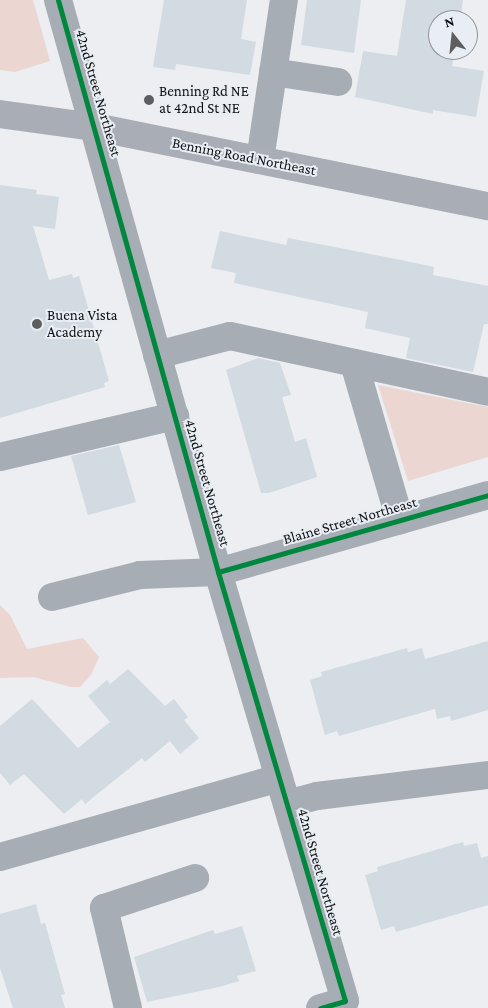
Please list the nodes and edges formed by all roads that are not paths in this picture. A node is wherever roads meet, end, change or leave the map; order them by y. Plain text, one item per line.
1 (58, 0) edge
2 (284, 0) edge
3 (273, 72) junction
4 (338, 82) dead end
5 (0, 114) edge
6 (95, 127) junction
7 (260, 160) junction
8 (488, 206) edge
9 (158, 355) junction
10 (354, 363) junction
11 (488, 392) edge
12 (175, 416) junction
13 (0, 457) edge
14 (488, 495) edge
15 (400, 520) junction
16 (218, 572) junction
17 (52, 598) dead end
18 (488, 775) edge
19 (279, 778) junction
20 (288, 804) junction
21 (0, 857) edge
22 (195, 878) dead end
23 (333, 1004) edge
24 (128, 1008) edge

1 - 6 street, 42nd Street Northeast
2 - 3 street
3 - 4 street
3 - 7 street
5 - 6 main road, Benning Road Northeast
6 - 7 main road, Benning Road Northeast
6 - 9 street, 42nd Street Northeast
7 - 8 main road, Benning Road Northeast
9 - 10 street
9 - 12 street, 42nd Street Northeast
10 - 11 street
10 - 15 street
12 - 13 street
12 - 16 street, 42nd Street Northeast
14 - 15 street, Blaine Street Northeast
15 - 16 street, Blaine Street Northeast
16 - 17 street, Blaine Street Northeast
16 - 19 street, 42nd Street Northeast
18 - 20 street
19 - 20 street, 42nd Street Northeast
19 - 21 street
20 - 23 street, 42nd Street Northeast
22 - 24 street

